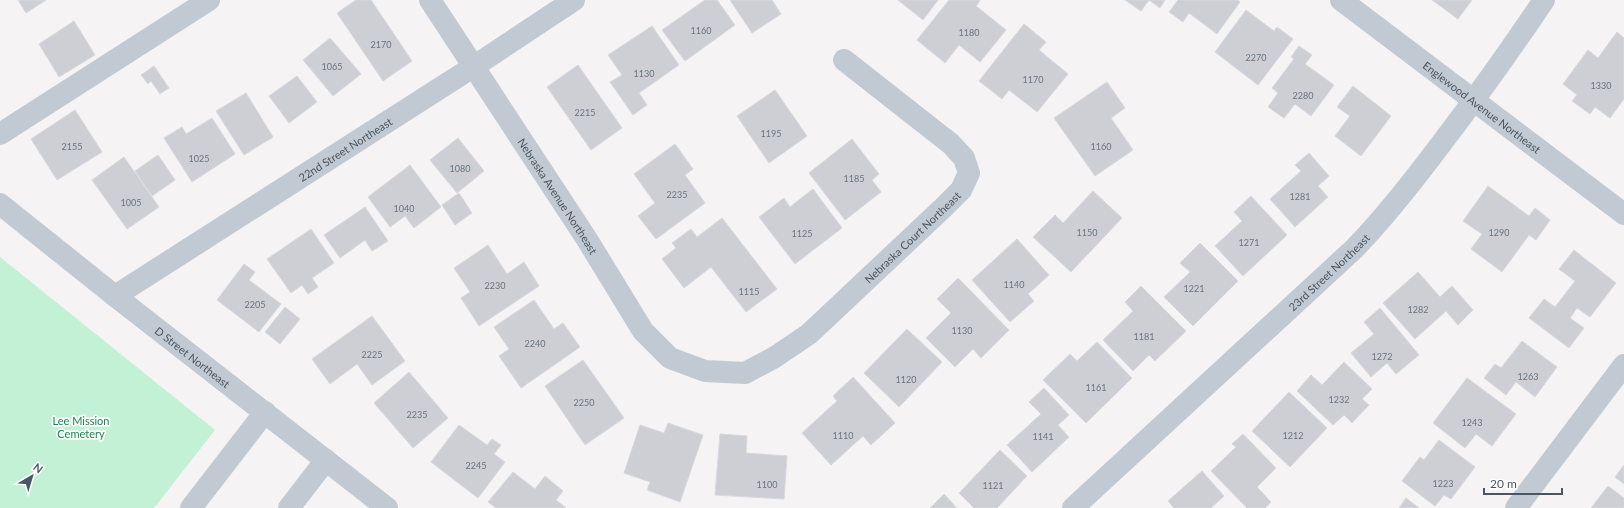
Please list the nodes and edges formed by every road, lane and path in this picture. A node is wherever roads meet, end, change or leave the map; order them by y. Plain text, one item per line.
1 (210, 0) edge
2 (430, 0) edge
3 (574, 0) edge
4 (1341, 0) edge
5 (1544, 0) edge
6 (844, 60) dead end
7 (473, 67) junction
8 (1474, 101) junction
9 (0, 134) edge
10 (0, 204) edge
11 (1624, 214) edge
12 (115, 296) junction
13 (1624, 365) edge
14 (705, 371) joint
15 (265, 412) junction
16 (326, 460) junction
17 (191, 508) edge
18 (289, 508) edge
19 (387, 508) edge
20 (1073, 508) edge
21 (1516, 508) edge

1 - 9 street
2 - 7 street, Nebraska Avenue Northeast
3 - 7 street, 22nd Street Northeast
4 - 8 street, Englewood Avenue Northeast
5 - 8 street, 23rd Street Northeast
6 - 14 street, Nebraska Court Northeast
7 - 12 street, 22nd Street Northeast
7 - 14 street, Nebraska Avenue Northeast
8 - 11 street, Englewood Avenue Northeast
8 - 20 street, 23rd Street Northeast
10 - 12 street, D Street Northeast
12 - 15 street, D Street Northeast
13 - 21 street
15 - 16 street, D Street Northeast
15 - 17 street
16 - 18 street
16 - 19 street, D Street Northeast

